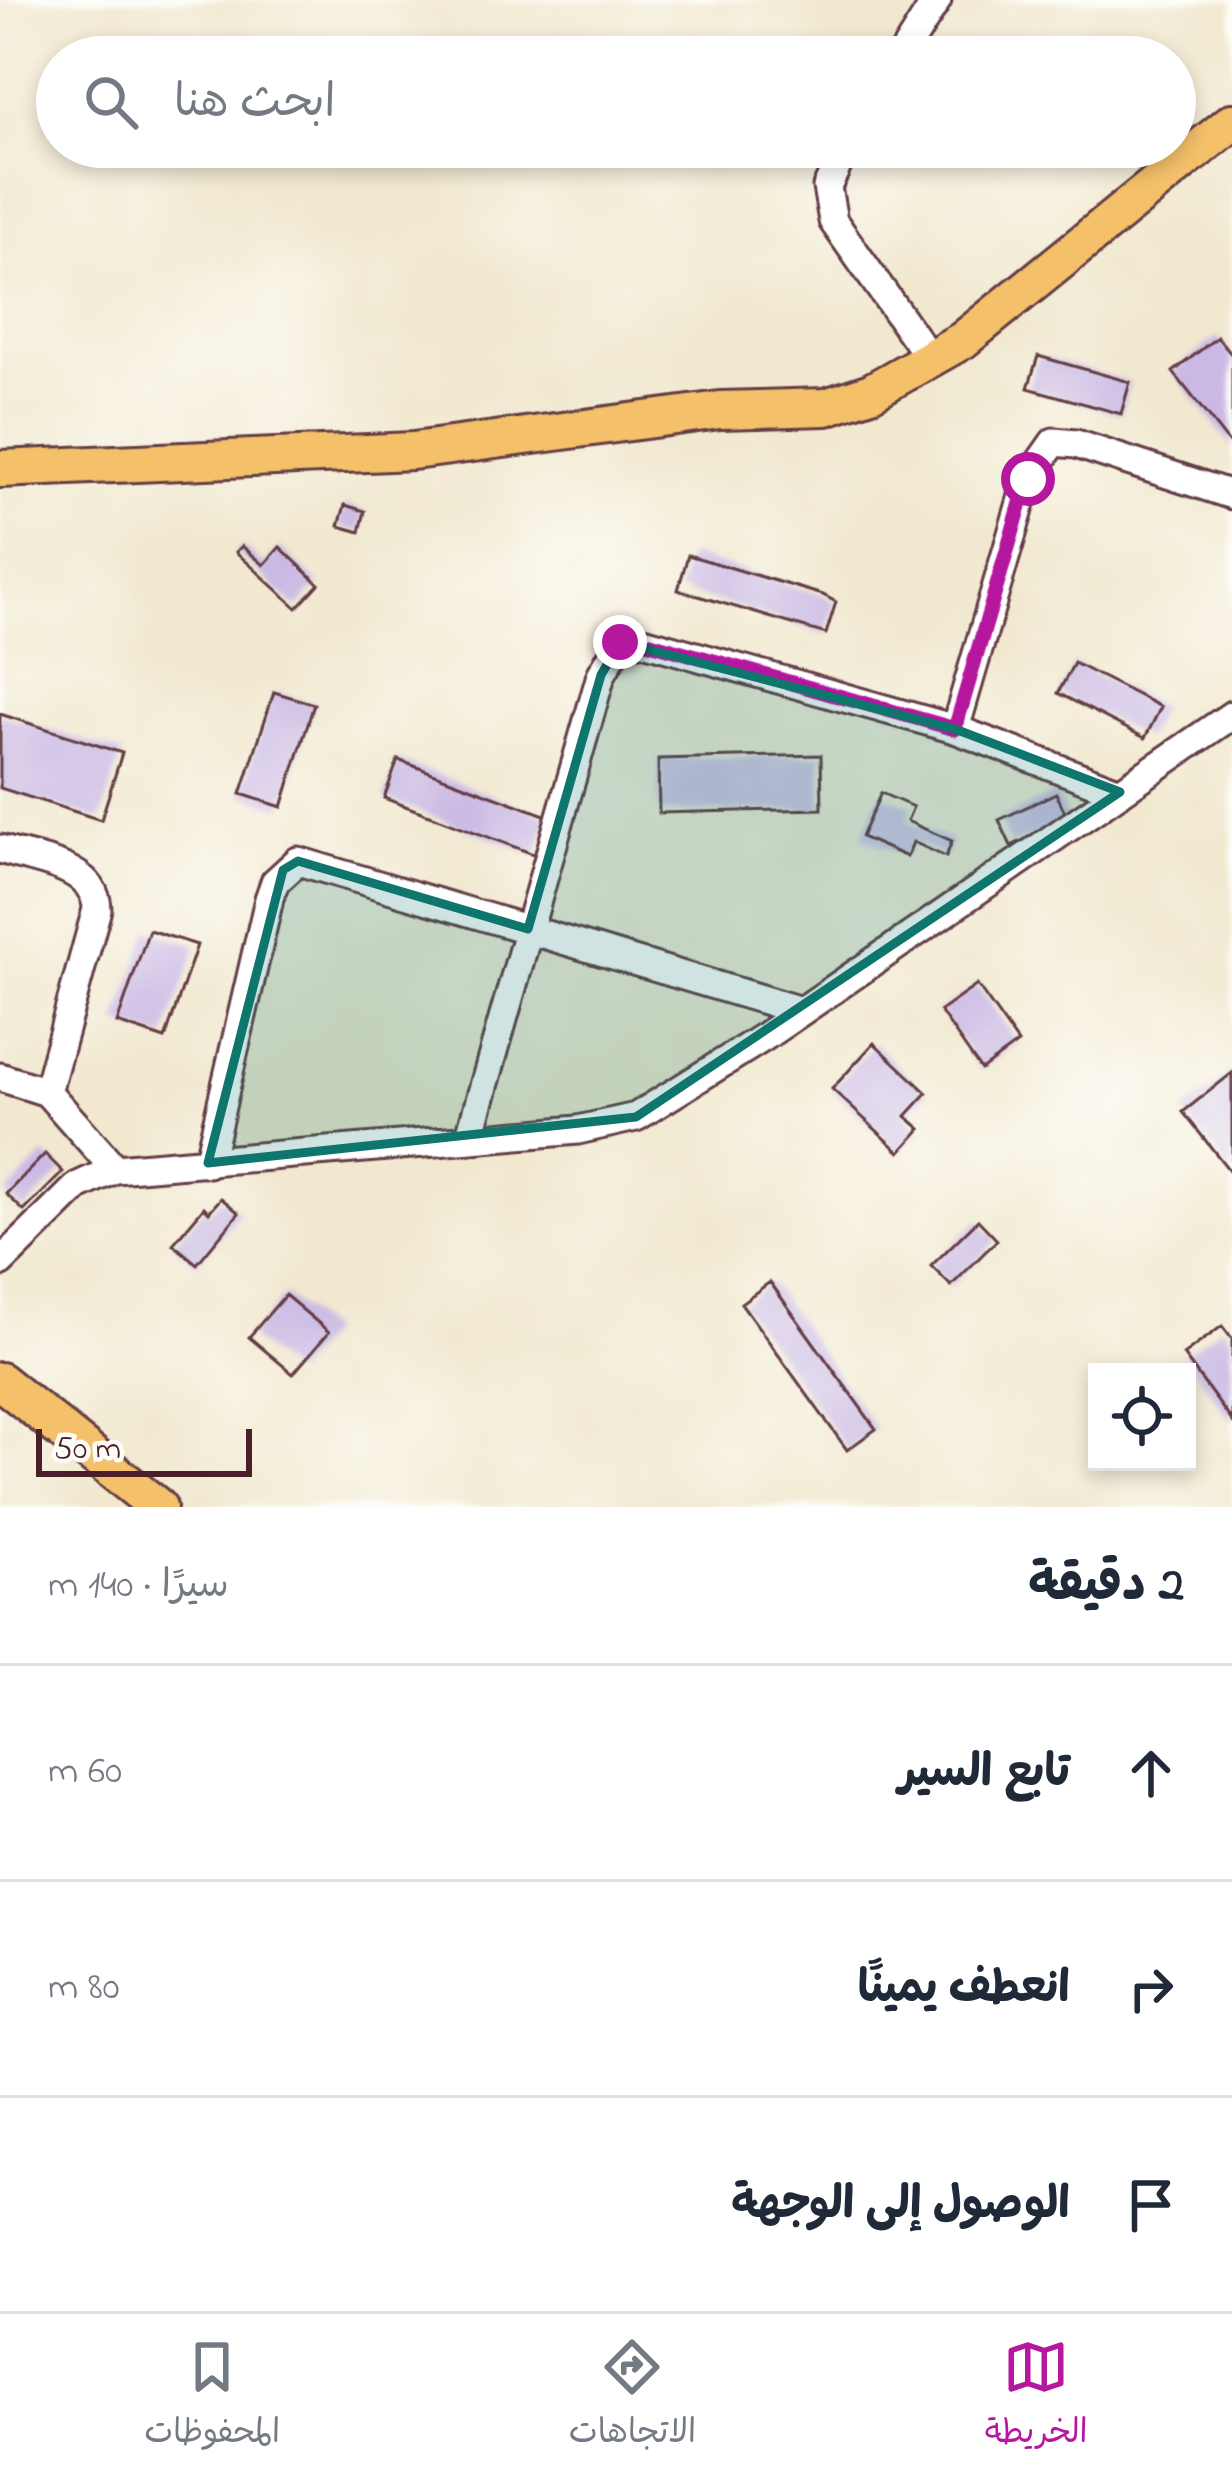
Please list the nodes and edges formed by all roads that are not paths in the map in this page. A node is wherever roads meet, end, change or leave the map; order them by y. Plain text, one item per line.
1 (937, 0) edge
2 (915, 36) edge
3 (1232, 122) edge
4 (1196, 151) edge
5 (836, 168) edge
6 (1175, 168) edge
7 (930, 359) junction
8 (0, 469) edge
9 (1232, 495) edge
10 (1232, 715) edge
11 (955, 729) junction
12 (1120, 791) junction
13 (0, 849) edge
14 (528, 928) junction
15 (801, 1011) junction
16 (0, 1077) edge
17 (46, 1092) junction
18 (469, 1139) junction
19 (208, 1162) junction
20 (115, 1169) junction
21 (0, 1263) edge
22 (0, 1381) edge
23 (158, 1507) edge

1 - 2 street
3 - 4 main road
5 - 7 street
6 - 7 main road
7 - 8 main road
9 - 11 street
10 - 12 street
11 - 12 street
11 - 14 street
12 - 15 street
13 - 17 street
14 - 15 street
14 - 18 street
14 - 19 street
15 - 18 street
16 - 17 street
17 - 20 street
18 - 19 street
19 - 20 street
20 - 21 street
22 - 23 main road

